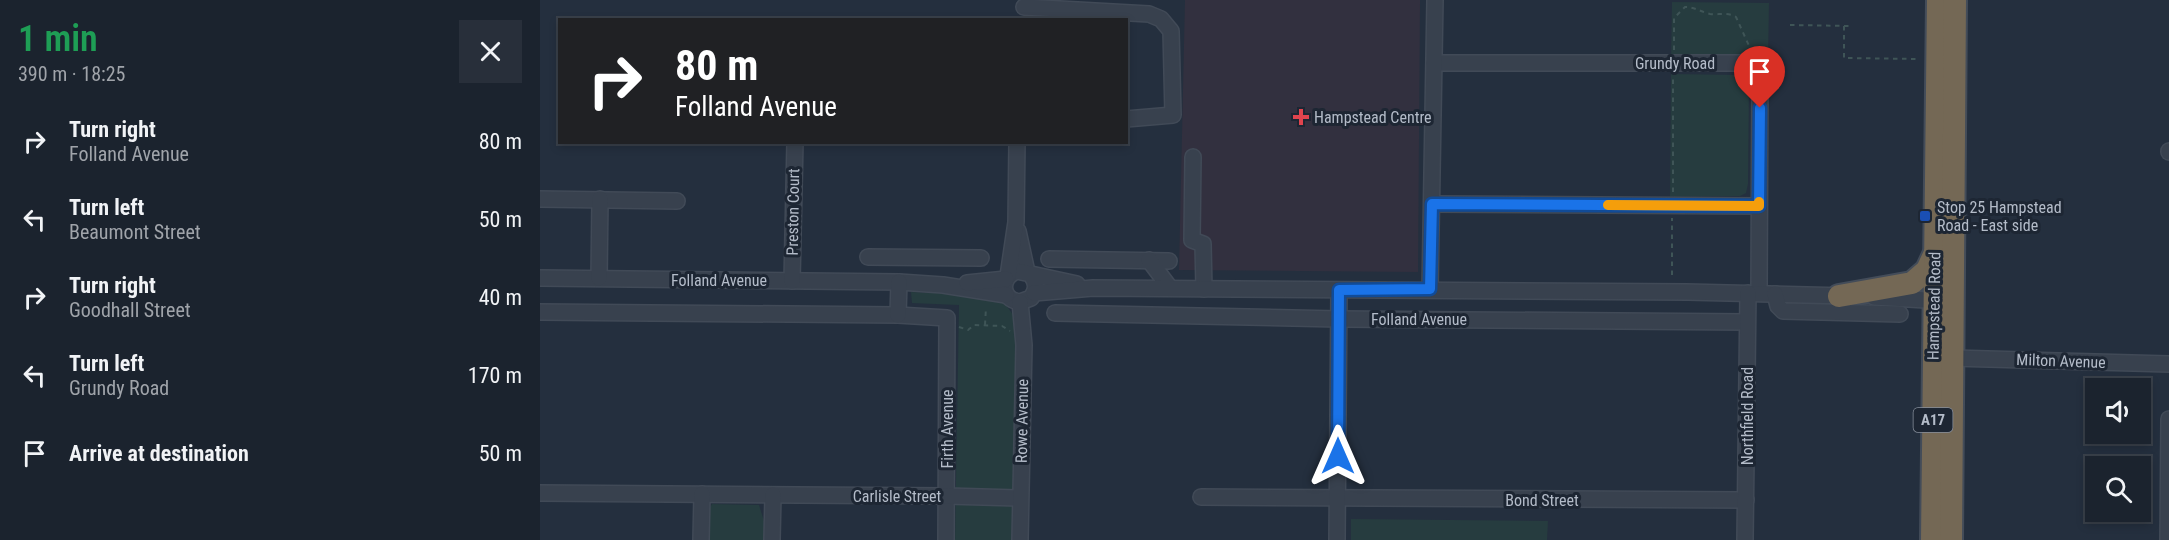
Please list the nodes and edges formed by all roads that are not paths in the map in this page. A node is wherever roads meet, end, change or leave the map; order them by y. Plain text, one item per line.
1 (1435, 0) edge
2 (1938, 0) edge
3 (1955, 0) edge
4 (1114, 6) edge
5 (1023, 9) edge
6 (1434, 63) junction
7 (1128, 118) edge
8 (795, 144) edge
9 (1017, 144) edge
10 (1193, 156) dead end
11 (540, 199) edge
12 (600, 199) junction
13 (677, 201) dead end
14 (1432, 204) junction
15 (1759, 206) junction
16 (1016, 222) junction
17 (1934, 255) junction
18 (868, 257) dead end
19 (887, 257) junction
20 (955, 258) junction
21 (981, 258) dead end
22 (1048, 259) dead end
23 (1082, 259) junction
24 (1149, 260) junction
25 (1169, 261) dead end
26 (1029, 273) junction
27 (540, 278) edge
28 (1007, 278) junction
29 (599, 279) junction
30 (792, 280) junction
31 (899, 282) junction
32 (973, 282) junction
33 (1065, 282) junction
34 (871, 283) junction
35 (943, 285) junction
36 (1093, 288) junction
37 (1170, 288) junction
38 (1204, 289) junction
39 (1430, 289) junction
40 (1339, 290) junction
41 (1034, 293) junction
42 (1754, 293) junction
43 (1006, 295) junction
44 (1847, 301) junction
45 (1944, 301) junction
46 (1020, 302) junction
47 (540, 312) edge
48 (1055, 313) dead end
49 (1900, 314) dead end
50 (898, 315) junction
51 (1339, 319) junction
52 (952, 322) joint
53 (1747, 322) junction
54 (1952, 358) junction
55 (2169, 364) edge
56 (2169, 419) edge
57 (540, 493) edge
58 (702, 494) junction
59 (773, 495) junction
60 (947, 496) junction
61 (1202, 497) dead end
62 (1020, 498) junction
63 (1338, 499) junction
64 (1746, 500) junction
65 (701, 540) edge
66 (772, 540) edge
67 (946, 540) edge
68 (1020, 540) edge
69 (1337, 540) edge
70 (1745, 540) edge
71 (1932, 540) edge
72 (1951, 540) edge
73 (2168, 540) edge

1 - 6 street
2 - 17 highway, Hampstead Road / A17
3 - 45 highway, Hampstead Road / A17
4 - 5 street
4 - 7 street
6 - 14 street
6 - 15 street, Grundy Road
8 - 30 street, Preston Court
9 - 16 street
10 - 38 street
11 - 12 street
12 - 13 street
12 - 29 street
14 - 15 street
14 - 39 street
15 - 42 street, Grundy Road
16 - 26 street
16 - 28 street
17 - 44 highway
17 - 45 highway, Hampstead Road / A17
18 - 19 street
19 - 20 street
19 - 34 street
20 - 21 street
20 - 32 street
22 - 23 street
23 - 24 street
23 - 33 street
24 - 25 street
24 - 37 street
26 - 28 street
26 - 33 street, Folland Avenue
26 - 41 street
27 - 29 street, Folland Avenue
28 - 32 street, Folland Avenue
28 - 43 street
29 - 30 street, Folland Avenue
30 - 34 street, Folland Avenue
31 - 34 street, Folland Avenue
31 - 35 street, Folland Avenue
31 - 50 street
32 - 35 street, Folland Avenue
33 - 36 street, Folland Avenue
35 - 43 street, Folland Avenue
36 - 37 street, Folland Avenue
36 - 41 street, Folland Avenue
37 - 38 street, Folland Avenue
38 - 40 street, Folland Avenue
39 - 40 street, Folland Avenue
39 - 42 street, Folland Avenue
40 - 51 street
41 - 46 street
42 - 44 street, Folland Avenue
42 - 53 street, Northfield Road
43 - 46 street
44 - 45 street, Folland Avenue
44 - 49 street, Folland Avenue
45 - 54 highway, Hampstead Road / A17
45 - 71 highway, Hampstead Road / A17
46 - 62 street, Rowe Avenue
47 - 50 street, Folland Avenue
48 - 51 street, Folland Avenue
50 - 52 street, Folland Avenue
51 - 53 street, Folland Avenue
51 - 63 street
52 - 60 street, Firth Avenue
53 - 64 street, Northfield Road
54 - 55 street, Milton Avenue
54 - 72 highway, Hampstead Road / A17
56 - 73 street
57 - 58 street, Carlisle Street
58 - 59 street, Carlisle Street
58 - 65 street
59 - 60 street, Carlisle Street
59 - 66 street
60 - 62 street, Carlisle Street
60 - 67 street, Firth Avenue
61 - 63 street, Bond Street
62 - 68 street, Rowe Avenue
63 - 64 street, Bond Street
63 - 69 street
64 - 70 street, Northfield Road

